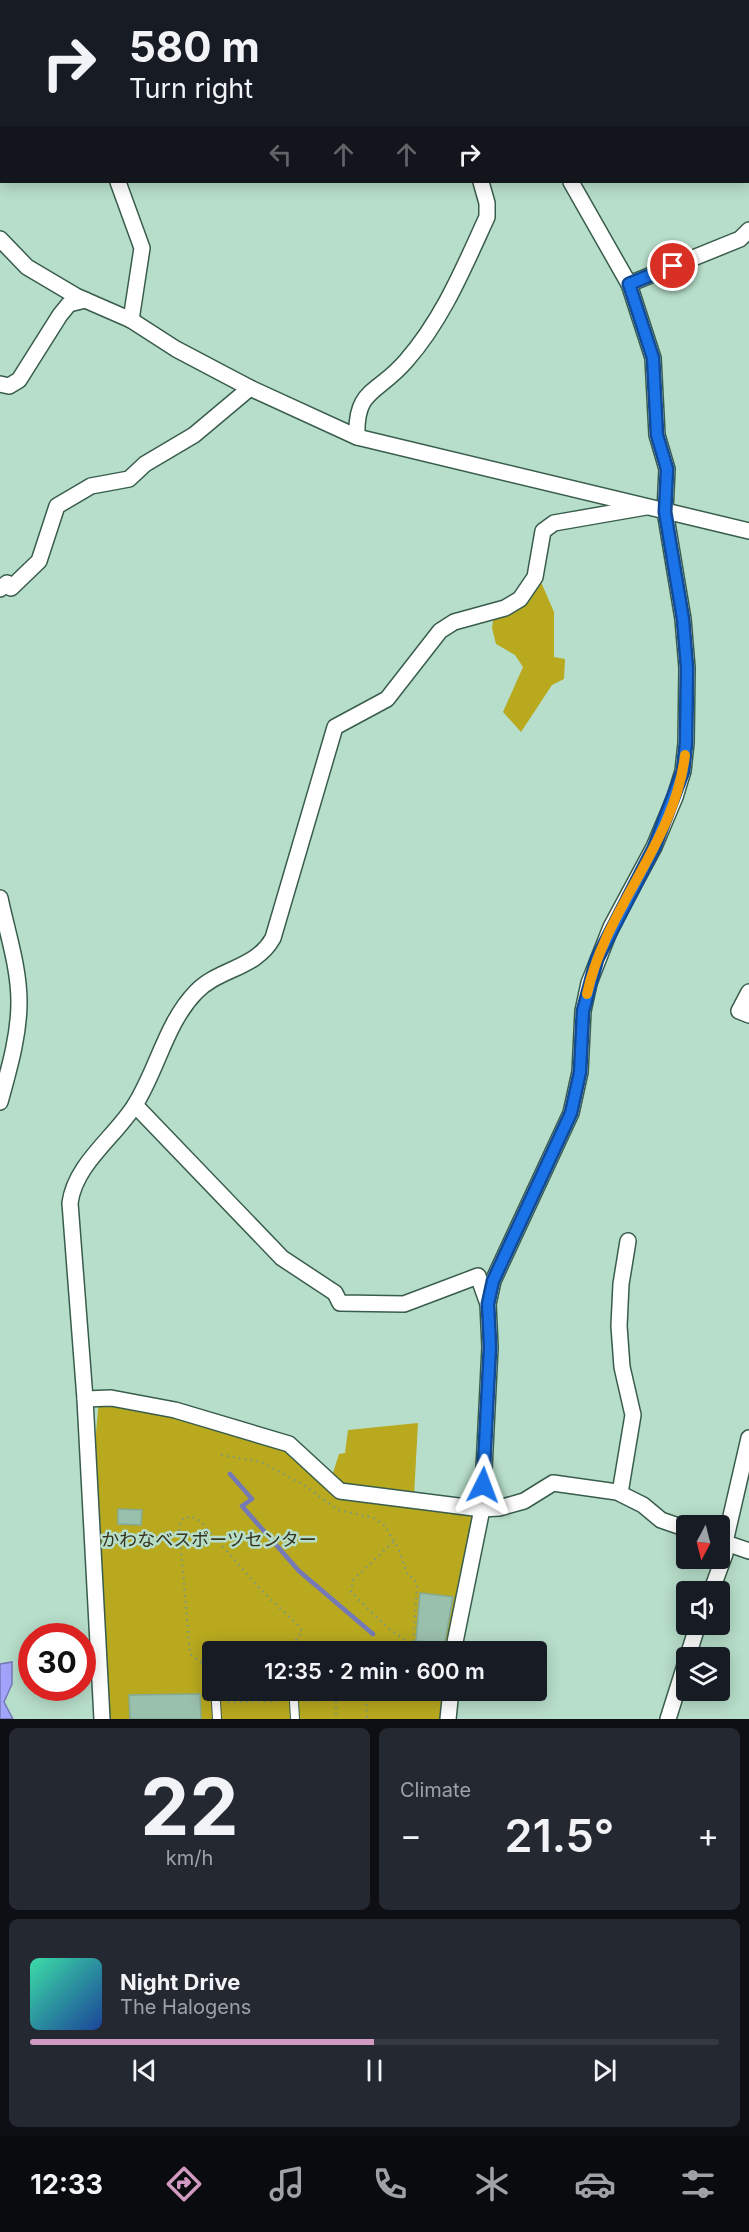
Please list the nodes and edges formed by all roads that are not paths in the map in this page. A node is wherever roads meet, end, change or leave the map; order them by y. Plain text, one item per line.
1 (118, 183) edge
2 (481, 183) edge
3 (572, 183) edge
4 (749, 230) edge
5 (0, 239) edge
6 (629, 284) junction
7 (85, 300) junction
8 (131, 320) junction
9 (0, 384) edge
10 (250, 388) junction
11 (357, 437) junction
12 (646, 507) junction
13 (665, 512) junction
14 (749, 531) edge
15 (0, 589) edge
16 (0, 898) edge
17 (749, 992) edge
18 (749, 1015) edge
19 (0, 1102) edge
20 (135, 1106) junction
21 (628, 1241) dead end
22 (488, 1304) junction
23 (85, 1399) junction
24 (749, 1438) edge
25 (620, 1493) junction
26 (482, 1509) junction
27 (730, 1515) edge
28 (676, 1525) edge
29 (730, 1544) edge
30 (749, 1551) edge
31 (695, 1635) edge
32 (450, 1641) edge
33 (450, 1701) edge
34 (216, 1702) dead end
35 (294, 1702) dead end
36 (102, 1719) edge
37 (217, 1719) edge
38 (295, 1719) edge
39 (448, 1719) edge
40 (668, 1719) edge

1 - 8 street
2 - 11 street
3 - 6 street
4 - 6 street
5 - 7 street
6 - 13 street
7 - 8 street
7 - 9 street
8 - 10 street
10 - 11 street
10 - 15 street
11 - 12 street
12 - 13 street
12 - 20 street
13 - 14 street
13 - 22 street
16 - 19 street
17 - 18 street
20 - 22 street
20 - 23 street
21 - 25 street
22 - 26 street
23 - 26 street
23 - 36 street
24 - 27 street
25 - 26 street
25 - 28 street
26 - 32 street
29 - 30 street
31 - 40 street
33 - 39 street
34 - 37 lane
35 - 38 lane

